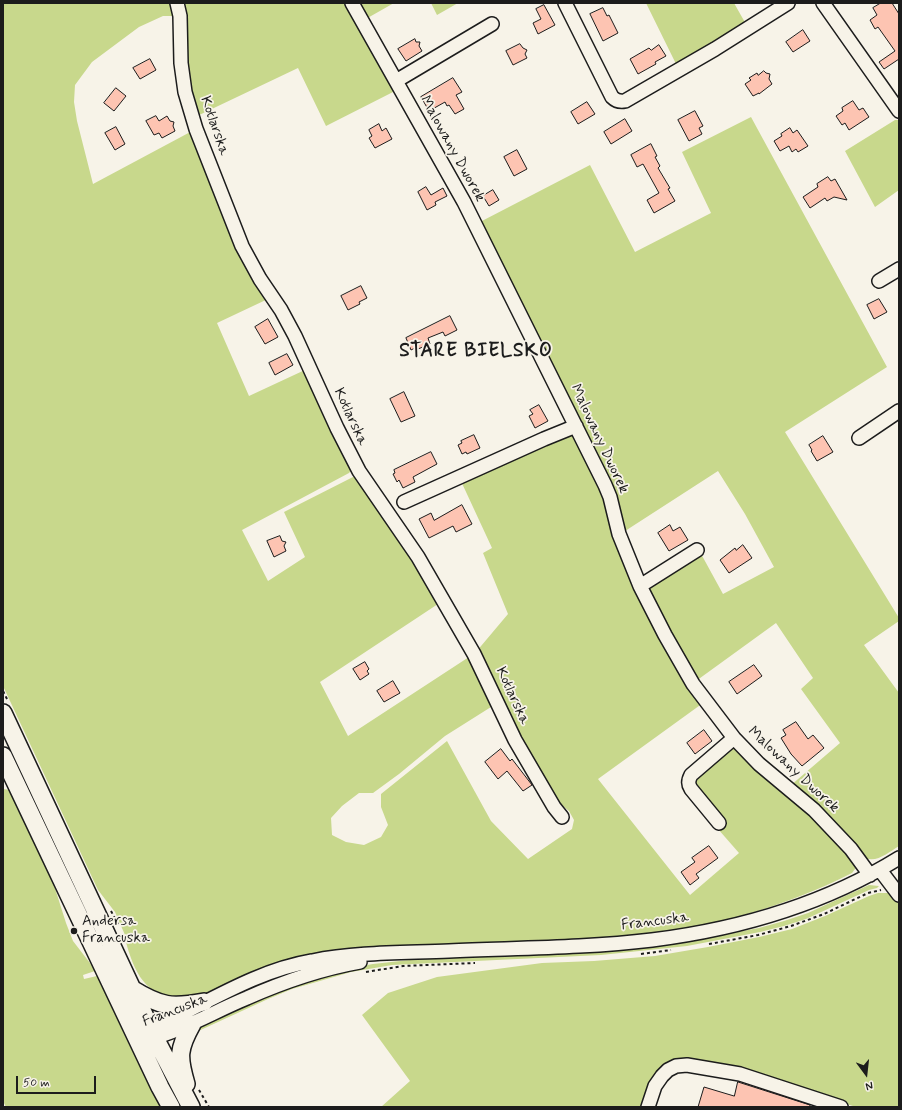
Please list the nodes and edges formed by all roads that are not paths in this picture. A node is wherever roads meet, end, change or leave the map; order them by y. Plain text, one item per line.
1 (177, 3) edge
2 (352, 3) edge
3 (565, 3) edge
4 (788, 3) edge
5 (823, 3) edge
6 (492, 24) dead end
7 (396, 81) junction
8 (899, 112) edge
9 (899, 270) edge
10 (879, 281) dead end
11 (899, 411) edge
12 (576, 426) junction
13 (859, 438) dead end
14 (404, 502) dead end
15 (697, 550) dead end
16 (640, 586) junction
17 (3, 713) edge
18 (734, 738) junction
19 (3, 756) edge
20 (562, 817) dead end
21 (55, 823) junction
22 (719, 823) dead end
23 (38, 831) junction
24 (899, 858) edge
25 (875, 872) junction
26 (895, 890) edge
27 (401, 953) junction
28 (132, 989) junction
29 (204, 1002) junction
30 (192, 1024) junction
31 (153, 1033) junction
32 (138, 1042) junction
33 (171, 1107) edge
34 (192, 1107) edge
35 (648, 1107) edge
36 (841, 1107) edge

1 - 20 street, Kotlarska
2 - 7 street, Malowany Dworek
3 - 4 street
5 - 8 street
6 - 7 street
7 - 12 street, Malowany Dworek
9 - 10 street
11 - 13 street
12 - 14 street
12 - 16 street, Malowany Dworek
15 - 16 street
16 - 18 street, Malowany Dworek
17 - 21 main road
18 - 22 street
18 - 25 street, Malowany Dworek
19 - 23 main road
21 - 23 main road
21 - 28 main road
23 - 32 main road
24 - 25 street, Francuska
25 - 26 street, Malowany Dworek
25 - 27 street, Francuska
27 - 29 street, Francuska
27 - 30 street, Francuska
28 - 29 main road
28 - 31 main road
29 - 31 street, Francuska
30 - 31 street, Francuska
30 - 34 main road
31 - 32 street, Francuska
31 - 34 main road
32 - 33 main road
35 - 36 street

